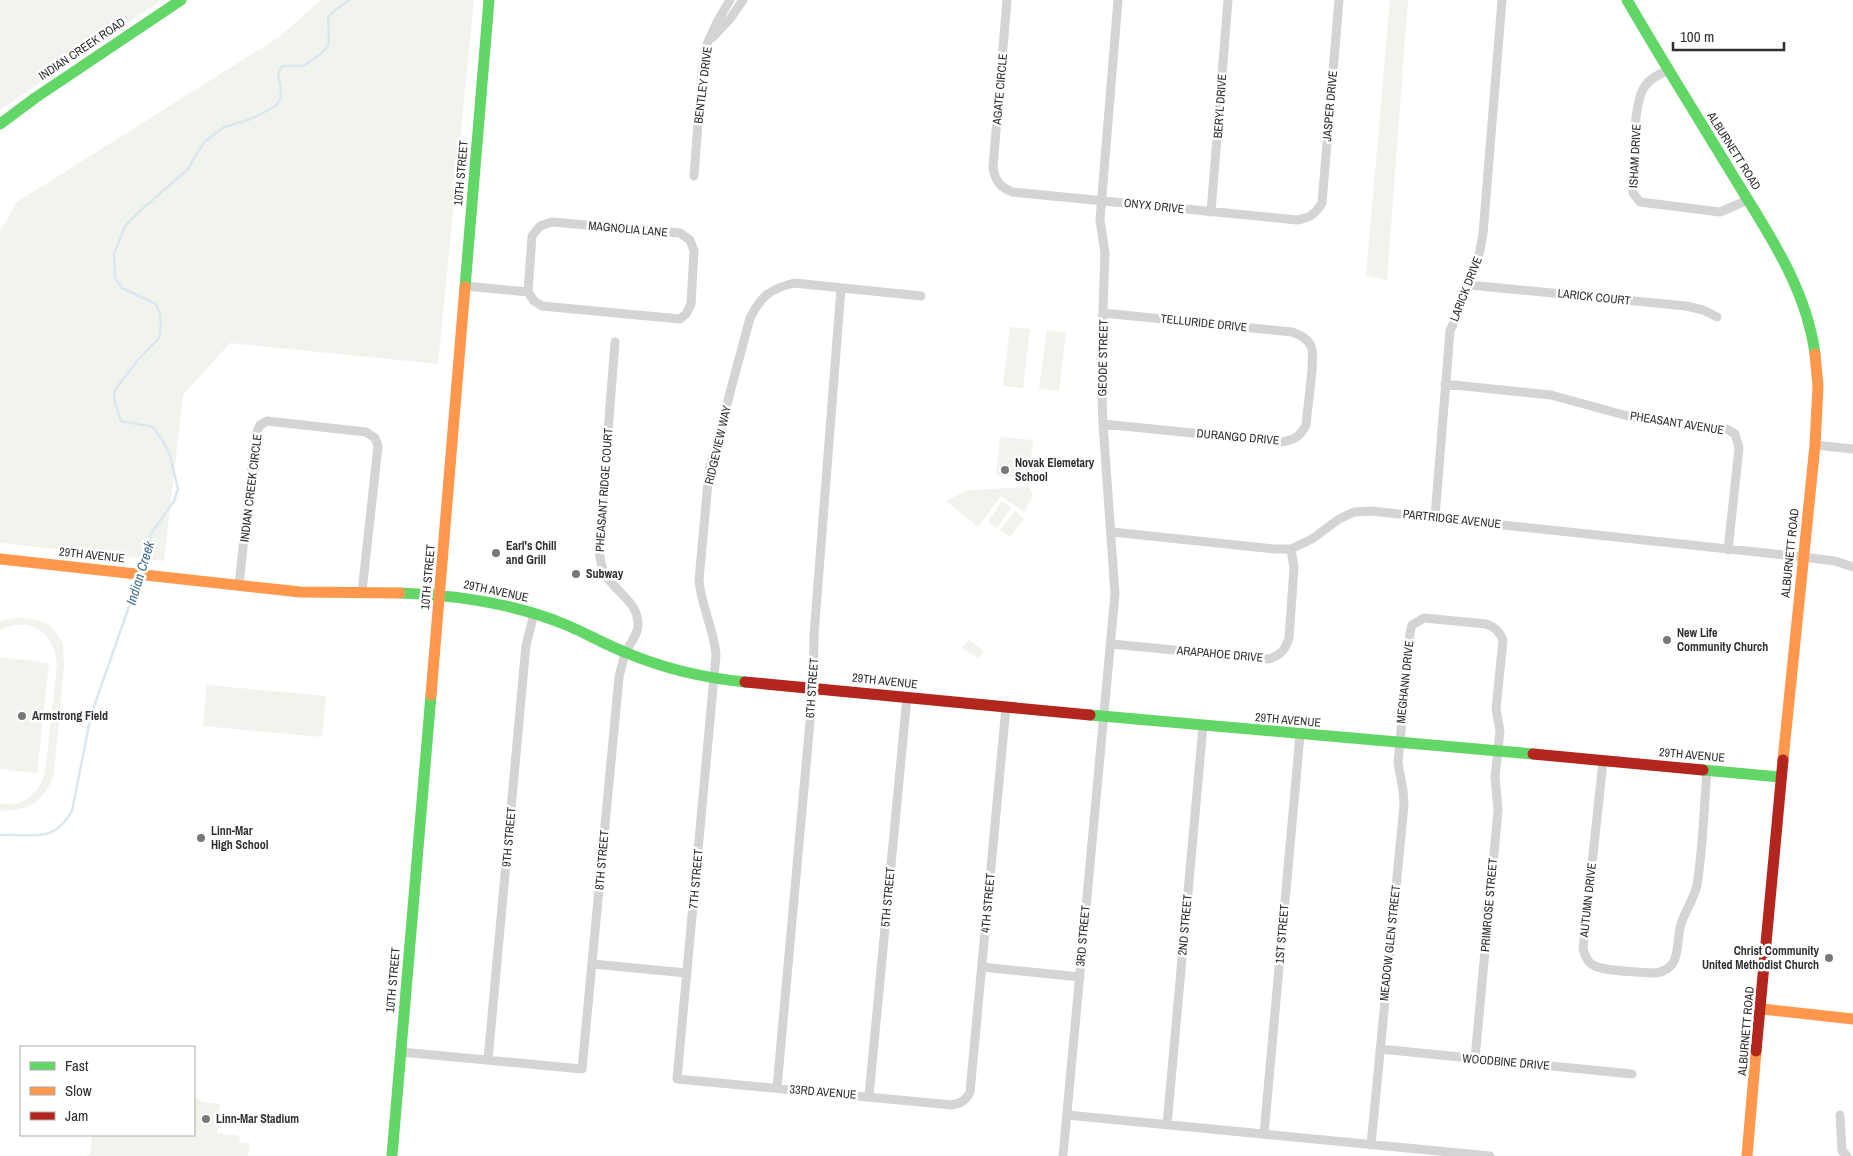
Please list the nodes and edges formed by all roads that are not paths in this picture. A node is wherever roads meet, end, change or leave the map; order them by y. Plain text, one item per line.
1 (181, 0) edge
2 (489, 0) edge
3 (730, 0) edge
4 (743, 0) edge
5 (1007, 0) edge
6 (1118, 0) edge
7 (1228, 0) edge
8 (1339, 0) edge
9 (1502, 0) edge
10 (1626, 0) edge
11 (707, 44) junction
12 (1668, 70) junction
13 (0, 124) edge
14 (694, 176) dead end
15 (995, 178) joint
16 (1101, 200) junction
17 (1748, 200) junction
18 (1211, 212) junction
19 (1317, 212) joint
20 (1470, 285) junction
21 (465, 286) junction
22 (841, 288) junction
23 (528, 292) junction
24 (921, 296) dead end
25 (1103, 313) junction
26 (1717, 317) dead end
27 (1304, 337) joint
28 (615, 342) dead end
29 (1445, 384) junction
30 (1103, 424) junction
31 (1816, 445) junction
32 (1853, 449) edge
33 (1434, 517) junction
34 (1112, 532) junction
35 (1292, 549) junction
36 (1728, 550) junction
37 (1803, 557) junction
38 (0, 559) edge
39 (1853, 567) edge
40 (239, 586) junction
41 (362, 592) junction
42 (440, 594) junction
43 (534, 614) junction
44 (1111, 644) junction
45 (626, 653) junction
46 (715, 679) junction
47 (813, 688) junction
48 (907, 697) junction
49 (1006, 707) junction
50 (1104, 716) junction
51 (1203, 726) junction
52 (1300, 735) junction
53 (1399, 742) junction
54 (1498, 751) junction
55 (1603, 761) junction
56 (1707, 771) junction
57 (1781, 777) junction
58 (592, 964) junction
59 (982, 967) junction
60 (687, 973) junction
61 (1080, 977) junction
62 (1762, 1009) junction
63 (1853, 1019) edge
64 (1380, 1049) junction
65 (401, 1052) junction
66 (1475, 1059) junction
67 (488, 1060) junction
68 (1632, 1074) dead end
69 (677, 1079) joint
70 (776, 1088) junction
71 (869, 1096) junction
72 (966, 1099) joint
73 (1067, 1115) junction
74 (1840, 1115) dead end
75 (1167, 1125) junction
76 (1264, 1134) junction
77 (1371, 1145) junction
78 (1460, 1155) edge
79 (392, 1156) edge
80 (1063, 1156) edge
81 (1490, 1156) edge
82 (1747, 1156) edge
83 (1847, 1156) edge

1 - 13 street, INDIAN CREEK ROAD
2 - 21 street, 10TH STREET
3 - 11 street, BENTLEY DRIVE
4 - 11 street
5 - 15 street, AGATE CIRCLE
6 - 16 street, GEODE STREET
7 - 18 street, BERYL DRIVE
8 - 19 street, JASPER DRIVE
9 - 20 street, LARICK DRIVE
10 - 12 street, ALBURNETT ROAD
11 - 14 street, BENTLEY DRIVE
12 - 17 street, ALBURNETT ROAD
12 - 17 street, ISHAM DRIVE
15 - 16 street, ONYX DRIVE
16 - 18 street, ONYX DRIVE
16 - 25 street, GEODE STREET
17 - 31 street, ALBURNETT ROAD
18 - 19 street, ONYX DRIVE
20 - 26 street, LARICK COURT
20 - 29 street, LARICK DRIVE
21 - 23 street
21 - 42 street, 10TH STREET
22 - 24 street, RIDGEVIEW WAY
22 - 46 street, RIDGEVIEW WAY
22 - 47 street, 6TH STREET
23 - 23 street, MAGNOLIA LANE
25 - 27 street, TELLURIDE DRIVE
25 - 30 street, GEODE STREET
27 - 30 street, DURANGO DRIVE
28 - 45 street, PHEASANT RIDGE COURT
29 - 33 street, LARICK DRIVE
29 - 36 street, PHEASANT AVENUE
30 - 34 street, GEODE STREET
31 - 32 street
31 - 37 street, ALBURNETT ROAD
33 - 35 street, PARTRIDGE AVENUE
33 - 36 street, PARTRIDGE AVENUE
34 - 35 street, PARTRIDGE AVENUE
34 - 44 street, GEODE STREET
35 - 44 street, ARAPAHOE DRIVE
36 - 37 street, PARTRIDGE AVENUE
37 - 39 street, PARTRIDGE AVENUE
37 - 57 street, ALBURNETT ROAD
38 - 40 street, 29TH AVENUE
40 - 41 street, 29TH AVENUE
40 - 41 street, INDIAN CREEK CIRCLE
41 - 42 street, 29TH AVENUE
42 - 43 street, 29TH AVENUE
42 - 65 street, 10TH STREET
43 - 45 street, 29TH AVENUE
43 - 67 street, 9TH STREET
44 - 50 street, GEODE STREET
45 - 46 street, 29TH AVENUE
45 - 58 street, 8TH STREET
46 - 47 street, 29TH AVENUE
46 - 60 street, 7TH STREET
47 - 48 street, 29TH AVENUE
47 - 70 street, 6TH STREET
48 - 49 street, 29TH AVENUE
48 - 71 street, 5TH STREET
49 - 50 street, 29TH AVENUE
49 - 59 street, 4TH STREET
50 - 51 street, 29TH AVENUE
50 - 61 street, 3RD STREET
51 - 52 street, 29TH AVENUE
51 - 75 street, 2ND STREET
52 - 53 street, 29TH AVENUE
52 - 76 street, 1ST STREET
53 - 54 street, 29TH AVENUE
53 - 54 street, MEGHANN DRIVE
53 - 64 street, MEADOW GLEN STREET
54 - 55 street, 29TH AVENUE
54 - 66 street, PRIMROSE STREET
55 - 56 street, 29TH AVENUE
55 - 56 street, AUTUMN DRIVE
56 - 57 street, 29TH AVENUE
57 - 62 street, ALBURNETT ROAD
58 - 60 street
58 - 67 street, 8TH STREET
59 - 61 street
59 - 72 street, 4TH STREET
60 - 69 street, 7TH STREET
61 - 73 street, 3RD STREET
62 - 63 street
62 - 82 street, ALBURNETT ROAD
64 - 66 street, WOODBINE DRIVE
64 - 77 street, MEADOW GLEN STREET
65 - 67 street
65 - 79 street, 10TH STREET
66 - 68 street, WOODBINE DRIVE
69 - 70 street, 33RD AVENUE
70 - 71 street, 33RD AVENUE
71 - 72 street, 33RD AVENUE
73 - 75 street
73 - 80 street, 3RD STREET
74 - 83 street
75 - 76 street
76 - 77 street
77 - 78 street
78 - 81 street

